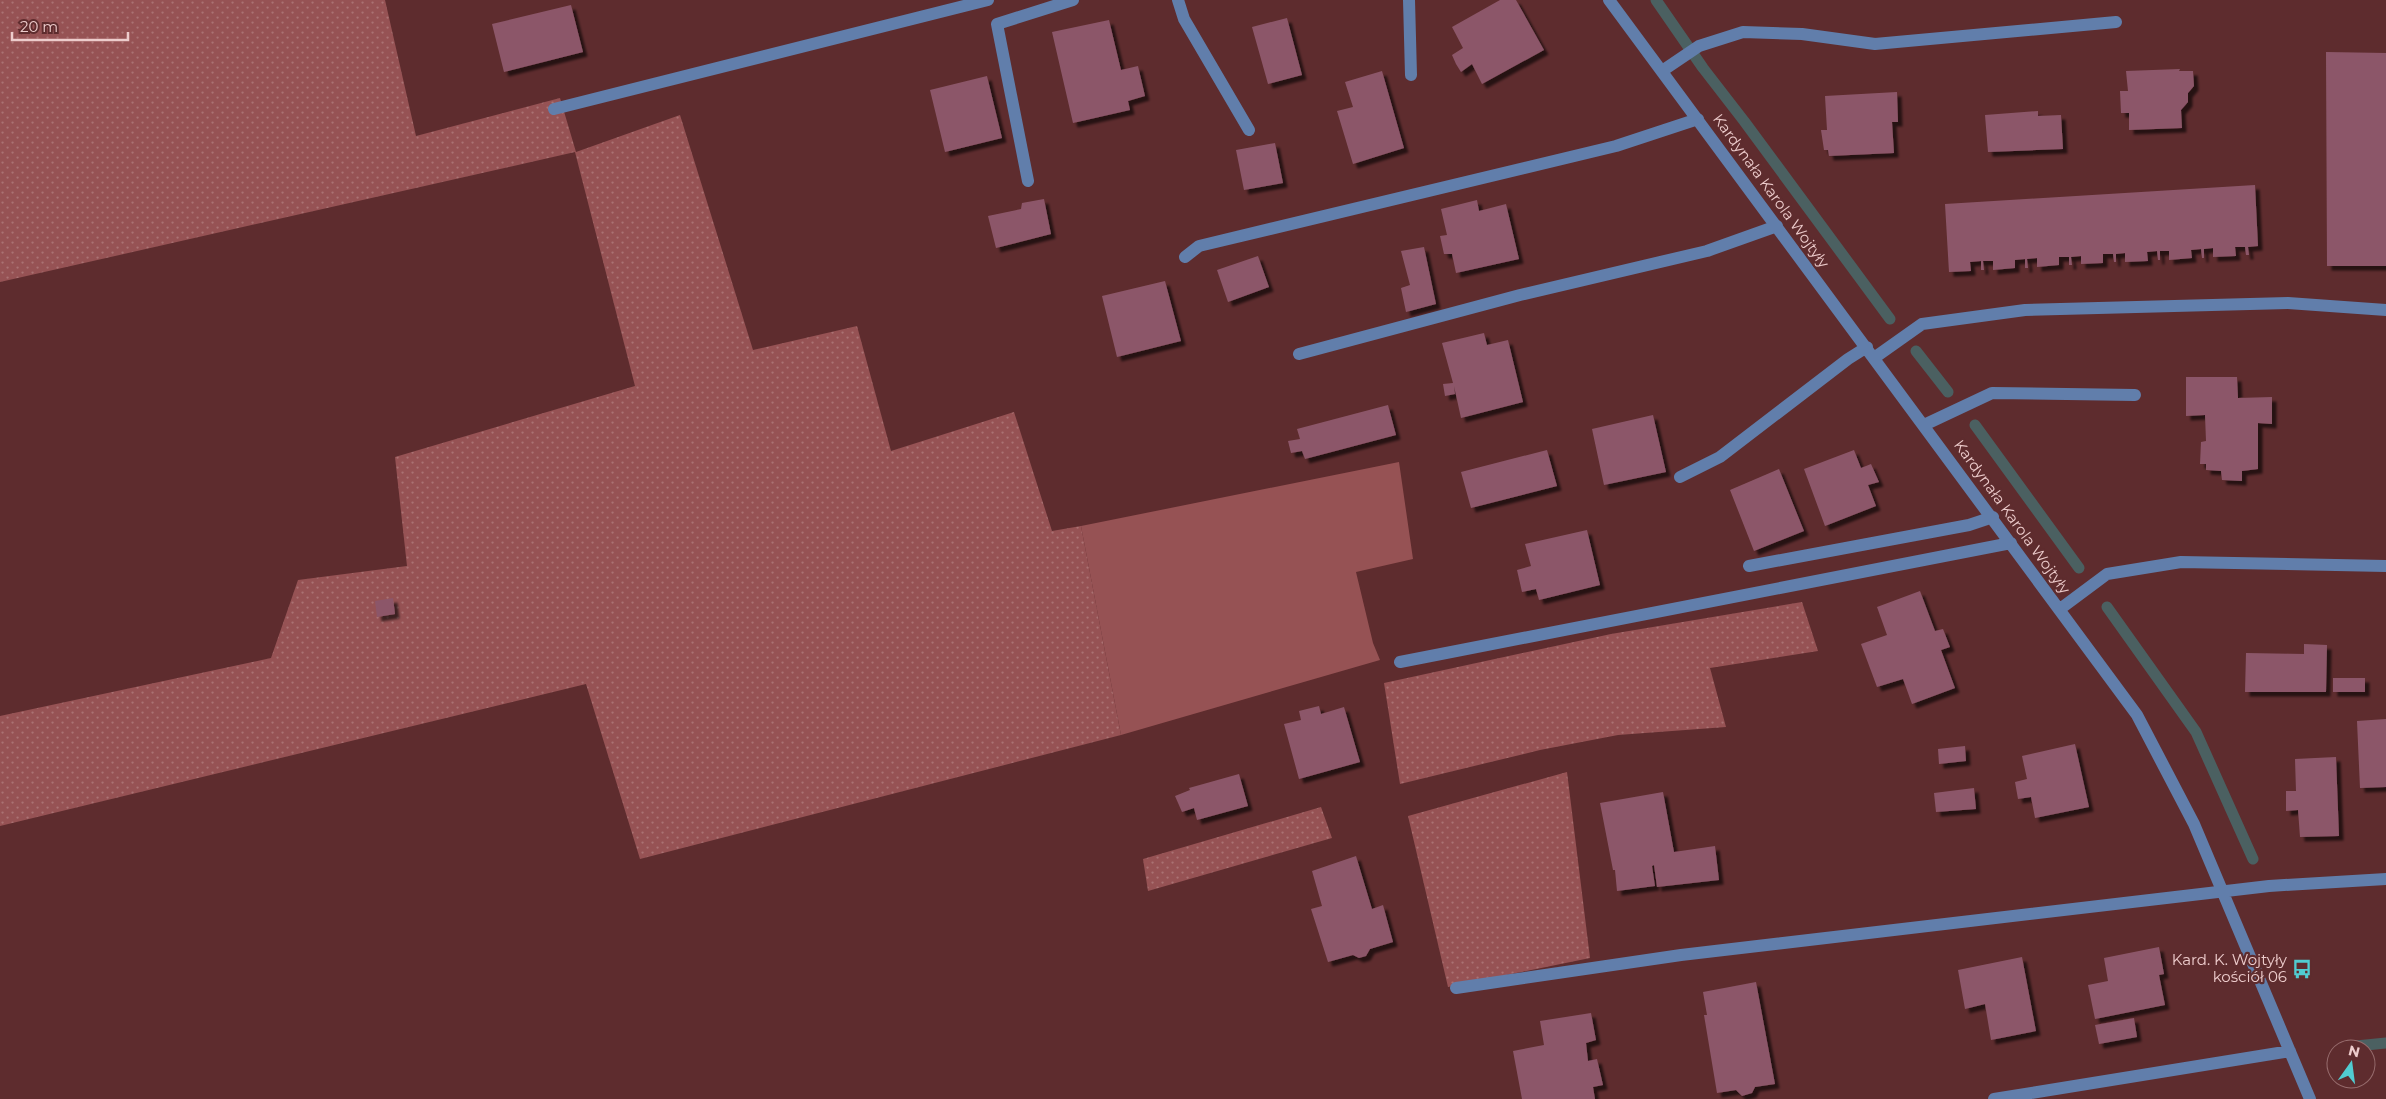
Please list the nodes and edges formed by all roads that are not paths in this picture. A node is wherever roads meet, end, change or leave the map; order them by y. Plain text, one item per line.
1 (988, 0) edge
2 (1073, 0) edge
3 (1178, 0) edge
4 (1409, 0) edge
5 (1610, 0) edge
6 (2116, 22) dead end
7 (1662, 71) junction
8 (1411, 75) dead end
9 (554, 109) dead end
10 (1698, 119) junction
11 (1249, 130) dead end
12 (1028, 180) dead end
13 (1777, 226) junction
14 (1185, 257) dead end
15 (2386, 310) edge
16 (1870, 352) junction
17 (1299, 354) dead end
18 (2135, 395) dead end
19 (1924, 425) junction
20 (1680, 478) dead end
21 (1993, 517) junction
22 (2011, 543) junction
23 (1749, 566) dead end
24 (2386, 566) edge
25 (2060, 609) junction
26 (1400, 662) dead end
27 (2386, 880) edge
28 (2224, 892) junction
29 (1456, 988) dead end
30 (2290, 1051) junction
31 (1994, 1099) edge
32 (2310, 1099) edge

1 - 9 street
2 - 12 street
3 - 11 street
4 - 8 street
5 - 7 street, Kardynała Karola Wojtyły
6 - 7 street
7 - 10 street, Kardynała Karola Wojtyły
10 - 13 street, Kardynała Karola Wojtyły
10 - 14 street
13 - 16 street, Kardynała Karola Wojtyły
13 - 17 street
15 - 16 street
16 - 19 street, Kardynała Karola Wojtyły
16 - 20 street
18 - 19 street
19 - 21 street, Kardynała Karola Wojtyły
21 - 22 street, Kardynała Karola Wojtyły
21 - 23 street
22 - 25 street, Kardynała Karola Wojtyły
22 - 26 street
24 - 25 street
25 - 28 street, Kardynała Karola Wojtyły
27 - 28 street
28 - 29 street
28 - 30 street, Kardynała Karola Wojtyły
30 - 31 street
30 - 32 street, Kardynała Karola Wojtyły

